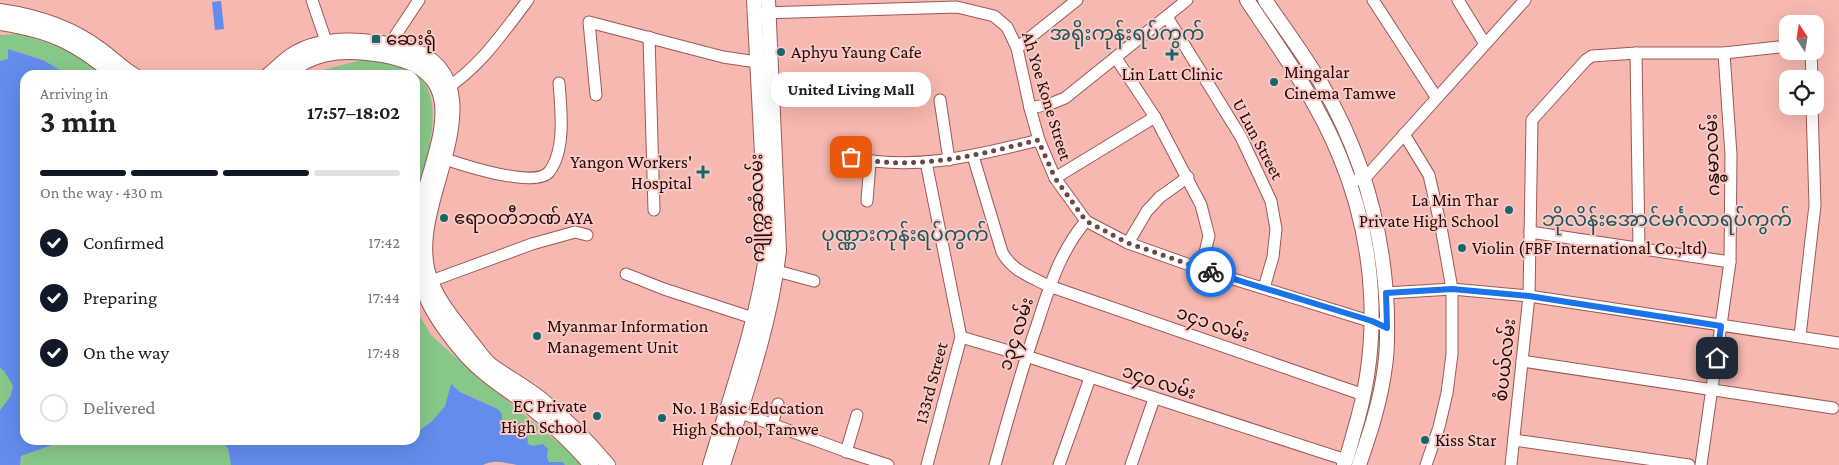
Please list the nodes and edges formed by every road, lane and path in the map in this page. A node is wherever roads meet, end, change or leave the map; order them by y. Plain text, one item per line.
1 (312, 0) edge
2 (419, 0) edge
3 (528, 0) edge
4 (754, 0) edge
5 (1077, 0) edge
6 (1187, 0) edge
7 (1247, 0) edge
8 (1265, 0) edge
9 (1373, 0) edge
10 (1458, 0) edge
11 (1525, 0) edge
12 (961, 4) edge
13 (856, 5) edge
14 (764, 9) edge
15 (0, 11) edge
16 (1167, 17) junction
17 (0, 23) edge
18 (54, 30) junction
19 (649, 37) junction
20 (1485, 44) junction
21 (389, 45) junction
22 (328, 47) junction
23 (1779, 47) edge
24 (1017, 48) junction
25 (1636, 53) junction
26 (1724, 53) junction
27 (1116, 58) junction
28 (764, 63) junction
29 (108, 70) edge
30 (127, 70) edge
31 (274, 70) edge
32 (292, 70) edge
33 (559, 83) dead end
34 (445, 90) junction
35 (596, 95) dead end
36 (1436, 97) junction
37 (940, 100) dead end
38 (1030, 108) junction
39 (1812, 115) edge
40 (1155, 117) junction
41 (1404, 134) junction
42 (1038, 140) junction
43 (972, 156) junction
44 (851, 157) dead end
45 (445, 159) junction
46 (949, 160) junction
47 (870, 162) junction
48 (926, 162) junction
49 (1188, 177) junction
50 (1055, 178) junction
51 (1365, 178) junction
52 (1350, 183) junction
53 (867, 201) dead end
54 (654, 210) dead end
55 (420, 219) edge
56 (1086, 221) junction
57 (1530, 232) junction
58 (587, 236) dead end
59 (1128, 243) junction
60 (1639, 248) junction
61 (1730, 262) junction
62 (1201, 269) junction
63 (777, 271) junction
64 (420, 272) edge
65 (626, 274) dead end
66 (814, 281) dead end
67 (427, 283) junction
68 (1050, 286) junction
69 (1264, 288) junction
70 (1452, 289) junction
71 (1386, 293) junction
72 (1529, 296) junction
73 (753, 318) junction
74 (1372, 321) junction
75 (1721, 326) junction
76 (1387, 328) junction
77 (1800, 336) junction
78 (961, 337) junction
79 (1839, 343) edge
80 (1026, 356) junction
81 (1522, 361) junction
82 (1090, 378) junction
83 (1712, 390) junction
84 (1364, 395) junction
85 (1154, 399) junction
86 (778, 404) dead end
87 (1834, 408) dead end
88 (733, 410) junction
89 (857, 415) dead end
90 (772, 425) junction
91 (1514, 440) junction
92 (846, 452) junction
93 (861, 461) edge
94 (1345, 463) edge
95 (1135, 464) edge
96 (591, 465) edge
97 (608, 465) edge
98 (710, 465) edge
99 (723, 465) edge
100 (888, 465) edge
101 (927, 465) edge
102 (995, 465) edge
103 (1059, 465) edge
104 (1359, 465) edge
105 (1426, 465) edge
106 (1512, 465) edge
107 (1689, 465) edge
108 (1701, 465) edge

1 - 22 street
2 - 21 street
3 - 34 street
4 - 14 main road, ကျိုက္ကဆံလမ်း
5 - 24 street
6 - 16 street
7 - 52 main road
8 - 51 main road
9 - 36 street
10 - 20 street
11 - 20 street
12 - 13 street, Ah Yoe Kone Street
12 - 24 street, Ah Yoe Kone Street
13 - 14 street, Ah Yoe Kone Street
14 - 28 main road, ကျိုက္ကဆံလမ်း
15 - 18 main road
16 - 27 street
16 - 69 street, U Lun Street
17 - 18 main road
18 - 29 main road
18 - 30 main road
19 - 28 street
19 - 35 street
19 - 54 street
20 - 36 street
21 - 22 main road
21 - 34 main road
22 - 31 main road
22 - 32 main road
22 - 34 main road
23 - 26 street, စံပယ်လမ်း
24 - 38 street, Ah Yoe Kone Street
25 - 26 street, စံပယ်လမ်း
25 - 57 street, စံပယ်လမ်း
25 - 60 street
26 - 61 street, ဂန္ဓမာလမ်း
27 - 38 street
27 - 40 street
28 - 63 main road, ကျိုက္ကဆံလမ်း
28 - 73 main road, ကျိုက္ကဆံလမ်း
33 - 45 street
34 - 45 main road
34 - 55 main road
36 - 41 street
37 - 46 street
38 - 42 street, Ah Yoe Kone Street
39 - 77 street
40 - 49 street
40 - 50 street
41 - 51 street
41 - 70 street
42 - 43 street
42 - 50 street, Ah Yoe Kone Street
43 - 46 street
43 - 68 street, ၁၄၁ လမ်း
44 - 47 street
45 - 67 main road
46 - 48 street
47 - 48 street
47 - 53 street
48 - 78 street, 133rd Street
49 - 59 street
49 - 62 street
50 - 56 street, Ah Yoe Kone Street
51 - 52 street
51 - 71 main road
52 - 74 main road
56 - 59 street, Ah Yoe Kone Street
56 - 68 street, ၁၃၄ လမ်း
57 - 60 street
57 - 72 street, စံပယ်လမ်း
58 - 67 street
59 - 62 street, Ah Yoe Kone Street
60 - 61 street
61 - 75 street, ဂန္ဓမာလမ်း
62 - 69 street, Ah Yoe Kone Street
63 - 66 street
63 - 88 main road, ကျိုက္ကဆံလမ်း
64 - 67 main road
65 - 73 street
67 - 96 main road
67 - 97 main road
68 - 80 street, ၁၃၄ လမ်း
68 - 84 street, ၁၄၁ လမ်း
69 - 74 street, Ah Yoe Kone Street
70 - 71 street
70 - 72 street
70 - 105 street
71 - 76 main road
72 - 75 street
72 - 81 street, စံပယ်လမ်း
73 - 88 main road, ကျိုက္ကဆံလမ်း
74 - 76 street, Ah Yoe Kone Street
74 - 84 main road
75 - 77 street
75 - 83 street, ဂန္ဓမာလမ်း
76 - 104 main road
77 - 79 street
78 - 80 street, ၁၄၀ လမ်း
78 - 101 street, 133rd Street
80 - 82 street, ၁၄၀ လမ်း
80 - 102 street, ၁၃၄ လမ်း
81 - 83 street
81 - 91 street, စံပယ်လမ်း
82 - 85 street, ၁၄၀ လမ်း
82 - 103 street
83 - 87 street
83 - 108 street, ဂန္ဓမာလမ်း
84 - 94 main road
85 - 94 street, ၁၄၀ လမ်း
85 - 95 street
86 - 90 street
88 - 90 street
88 - 98 main road
88 - 99 main road
89 - 92 street
90 - 92 street
91 - 106 street, စံပယ်လမ်း
91 - 107 street
92 - 93 street
93 - 100 street

